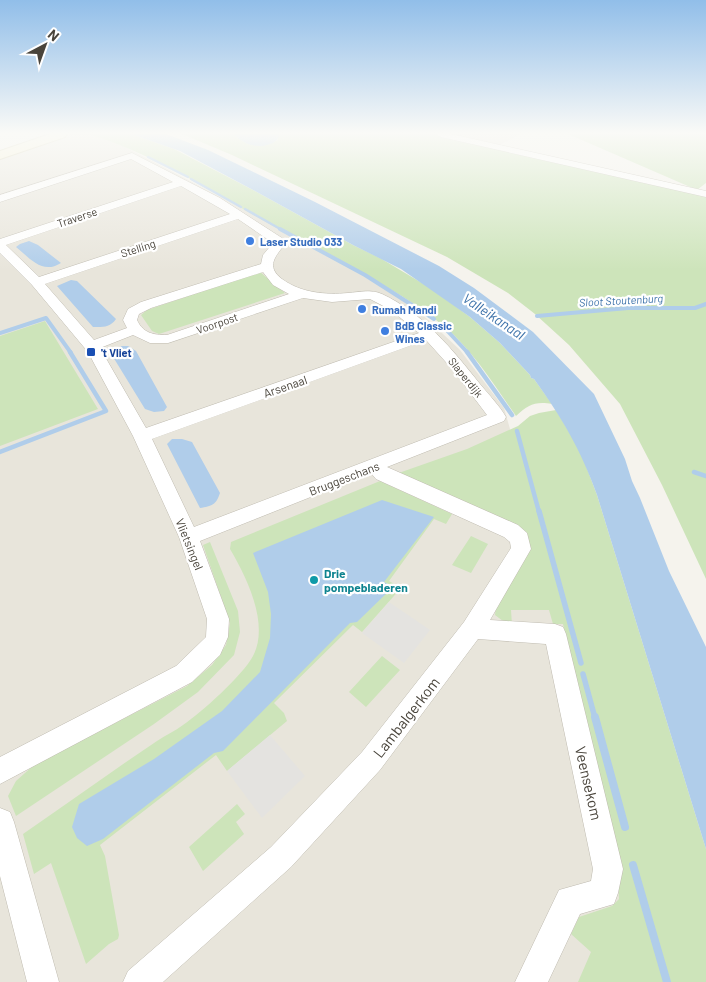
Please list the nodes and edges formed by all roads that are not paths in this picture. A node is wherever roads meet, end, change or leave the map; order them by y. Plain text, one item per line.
1 (59, 180) edge
2 (178, 180) edge
3 (643, 180) edge
4 (182, 182) junction
5 (706, 194) edge
6 (0, 199) edge
7 (240, 215) junction
8 (0, 245) edge
9 (267, 266) junction
10 (37, 282) junction
11 (302, 294) junction
12 (134, 330) junction
13 (428, 334) junction
14 (91, 346) junction
15 (498, 417) joint
16 (142, 436) junction
17 (375, 466) junction
18 (189, 537) junction
19 (472, 629) junction
20 (0, 771) edge
21 (0, 822) edge
22 (44, 982) edge
23 (139, 982) edge
24 (531, 982) edge

1 - 6 street
2 - 4 street
3 - 5 street
4 - 7 street
4 - 8 street, Traverse
7 - 9 street
7 - 10 street, Stelling
8 - 10 street, Vlietsingel
9 - 11 street, Slaperdijk
9 - 12 street
10 - 14 street, Vlietsingel
11 - 12 street, Voorpost
11 - 13 street, Slaperdijk
12 - 14 street
13 - 15 street, Slaperdijk
13 - 16 street, Arsenaal
14 - 16 street, Vlietsingel
15 - 17 street, Bruggeschans
16 - 18 street, Vlietsingel
17 - 18 street, Bruggeschans
17 - 19 street, Lambalgerkom
18 - 20 street, Vlietsingel
19 - 23 street, Lambalgerkom
19 - 24 street, Veensekom
21 - 22 street

